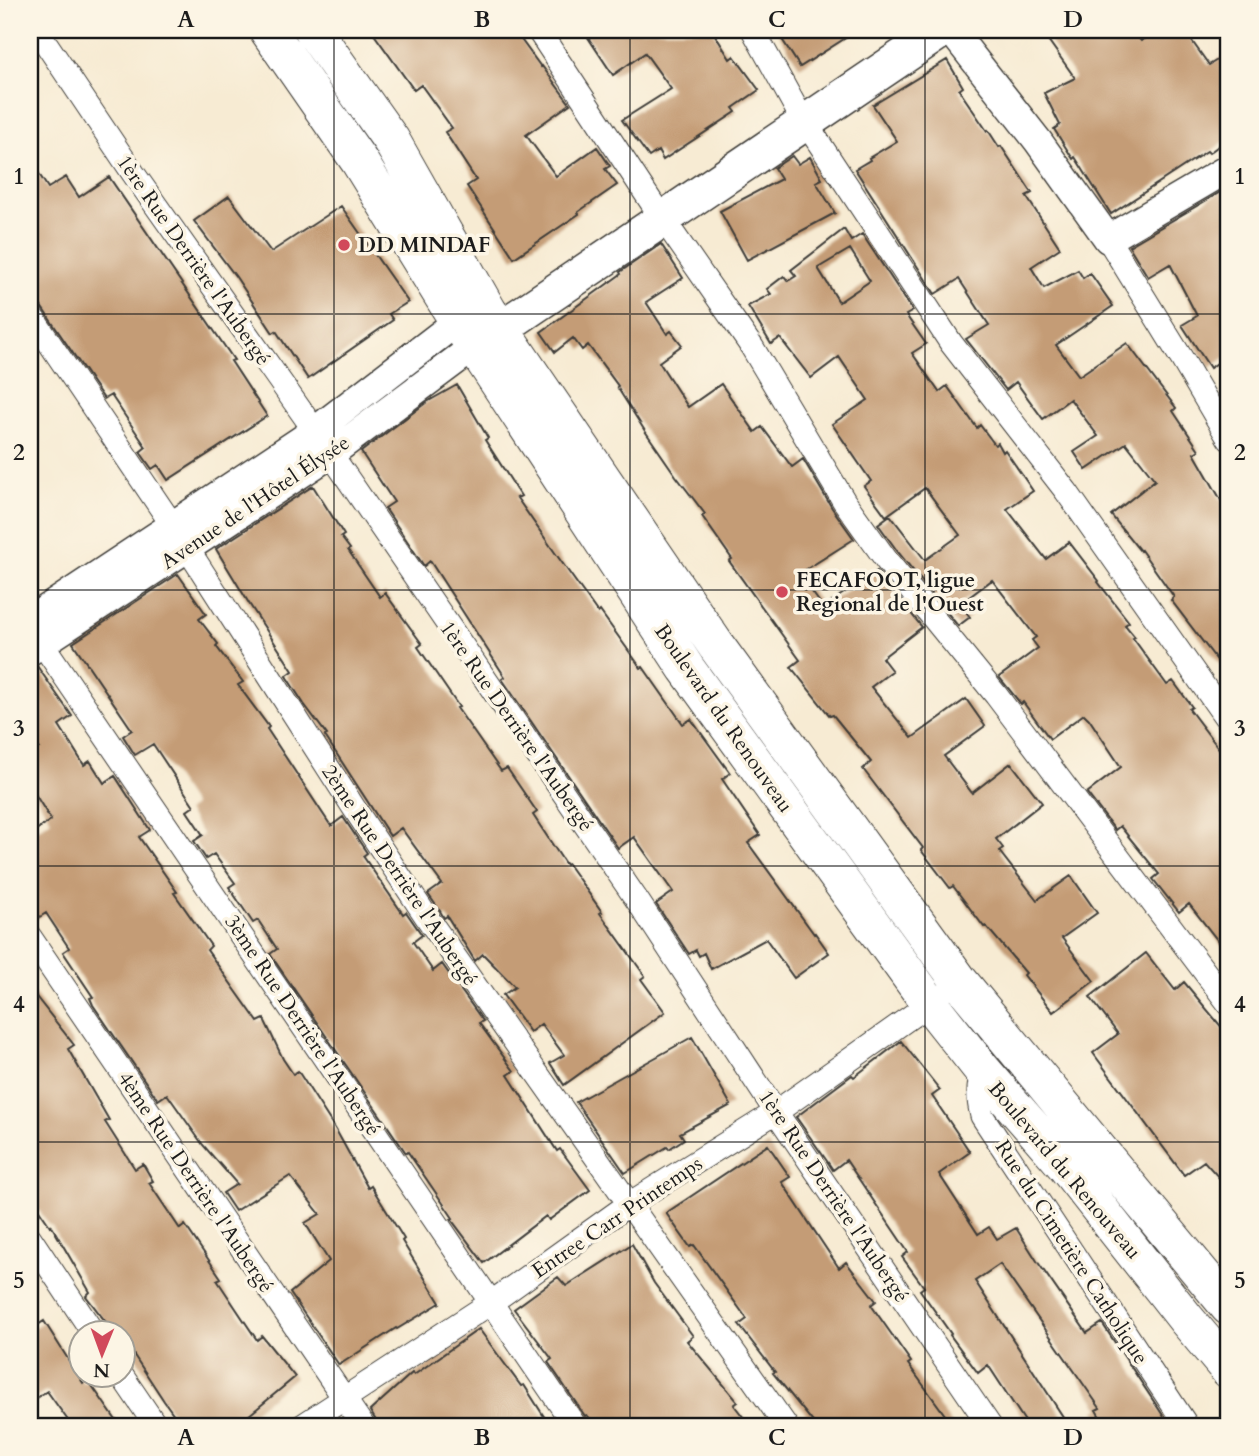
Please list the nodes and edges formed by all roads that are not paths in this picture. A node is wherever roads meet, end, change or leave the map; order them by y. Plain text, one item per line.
1 (37, 30) edge
2 (268, 30) edge
3 (313, 30) edge
4 (538, 30) edge
5 (753, 30) edge
6 (911, 30) edge
7 (942, 30) edge
8 (951, 30) edge
9 (350, 81) junction
10 (320, 103) junction
11 (801, 115) junction
12 (1229, 168) edge
13 (657, 210) junction
14 (1108, 239) junction
15 (30, 314) edge
16 (481, 327) junction
17 (1229, 439) edge
18 (322, 443) junction
19 (180, 537) junction
20 (697, 615) junction
21 (33, 635) edge
22 (664, 635) junction
23 (1229, 722) edge
24 (30, 937) edge
25 (960, 982) junction
26 (930, 1004) junction
27 (1229, 1004) edge
28 (983, 1071) junction
29 (776, 1112) junction
30 (629, 1205) junction
31 (30, 1238) edge
32 (492, 1302) junction
33 (1229, 1307) edge
34 (85, 1320) edge
35 (1229, 1370) edge
36 (132, 1390) edge
37 (343, 1399) junction
38 (156, 1426) edge
39 (302, 1426) edge
40 (363, 1426) edge
41 (575, 1426) edge
42 (786, 1426) edge
43 (990, 1426) edge
44 (1187, 1426) edge

1 - 18 street, 1ère Rue Derrière l'Aubergé
2 - 10 highway, Boulevard du Renouveau
3 - 9 highway, Boulevard du Renouveau
4 - 13 street
5 - 11 street
6 - 11 main road
7 - 11 main road
8 - 14 street
9 - 10 highway
9 - 16 highway, Boulevard du Renouveau
10 - 16 highway, Boulevard du Renouveau
11 - 13 main road
11 - 23 street
12 - 14 street
13 - 16 main road
13 - 27 street
14 - 17 street
15 - 19 street, 2ème Rue Derrière l'Aubergé
16 - 18 street, Avenue de l'Hôtel Élysée
16 - 20 highway, Boulevard du Renouveau
16 - 22 highway, Boulevard du Renouveau
18 - 19 street, Avenue de l'Hôtel Élysée
18 - 29 street, 1ère Rue Derrière l'Aubergé
19 - 21 street, Avenue de l'Hôtel Élysée
19 - 30 street, 2ème Rue Derrière l'Aubergé
20 - 22 highway
20 - 25 highway, Boulevard du Renouveau
21 - 32 street, 3ème Rue Derrière l'Aubergé
22 - 26 highway, Boulevard du Renouveau
24 - 37 street, 4ème Rue Derrière l'Aubergé
25 - 26 street, Entree Carr Printemps
25 - 33 highway, Boulevard du Renouveau
26 - 28 highway, Boulevard du Renouveau
26 - 29 street, Entree Carr Printemps
28 - 35 highway, Boulevard du Renouveau
28 - 44 street, Rue du Cimetière Catholique
29 - 30 street, Entree Carr Printemps
29 - 43 street, 1ère Rue Derrière l'Aubergé
30 - 32 street, Entree Carr Printemps
30 - 42 street, 2ème Rue Derrière l'Aubergé
31 - 34 street
32 - 37 street, Entree Carr Printemps
32 - 41 street, 3ème Rue Derrière l'Aubergé
36 - 38 street
37 - 39 street, Entree Carr Printemps
37 - 40 street, 4ème Rue Derrière l'Aubergé

